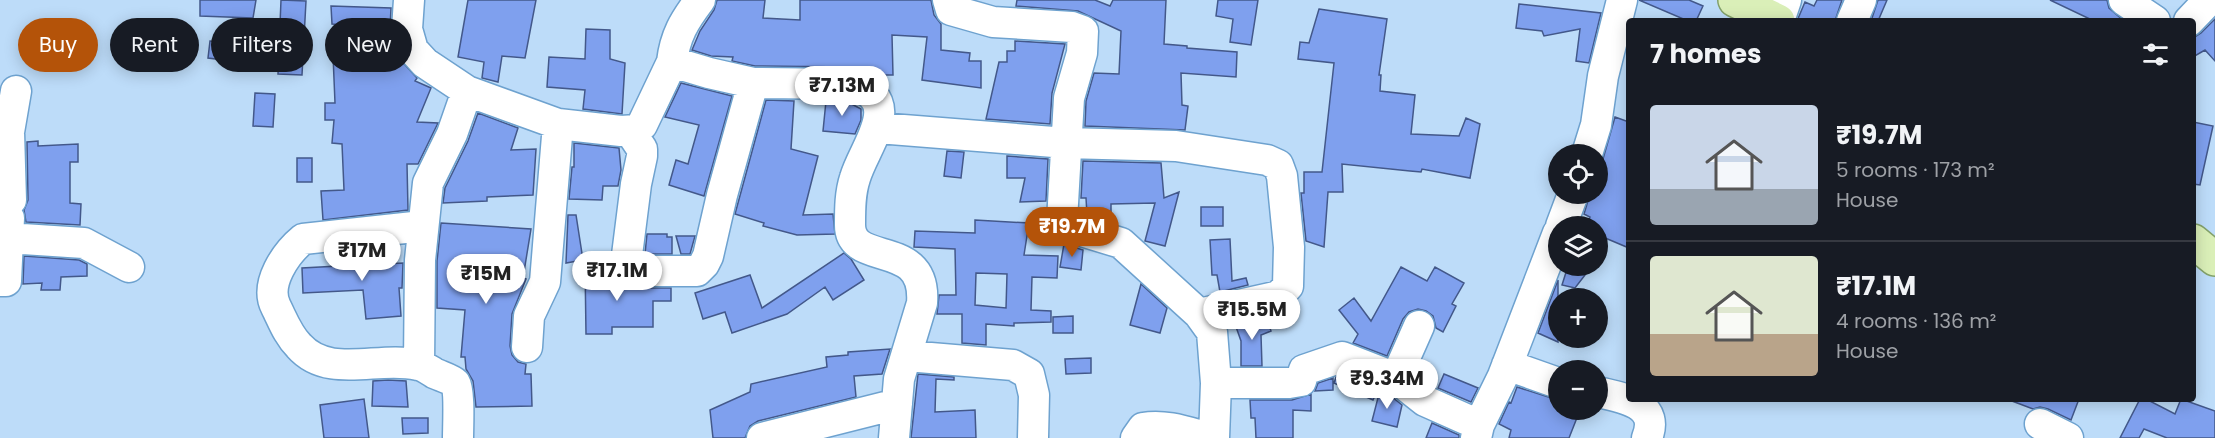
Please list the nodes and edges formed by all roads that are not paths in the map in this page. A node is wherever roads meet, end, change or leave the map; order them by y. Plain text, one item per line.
1 (409, 0) edge
2 (700, 0) edge
3 (948, 0) edge
4 (1622, 0) edge
5 (1735, 0) edge
6 (1786, 0) edge
7 (1862, 0) edge
8 (2124, 0) edge
9 (2210, 0) edge
10 (1772, 18) edge
11 (1779, 18) edge
12 (1853, 18) edge
13 (2151, 18) edge
14 (2192, 18) edge
15 (672, 62) junction
16 (753, 83) junction
17 (16, 91) dead end
18 (467, 91) junction
19 (558, 124) junction
20 (878, 128) junction
21 (630, 131) junction
22 (1066, 144) junction
23 (1591, 144) edge
24 (5, 200) edge
25 (423, 226) junction
26 (7, 238) junction
27 (2196, 243) edge
28 (1548, 259) edge
29 (2215, 259) edge
30 (129, 267) dead end
31 (0, 281) edge
32 (1199, 314) junction
33 (1419, 326) dead end
34 (527, 347) dead end
35 (907, 356) junction
36 (419, 365) junction
37 (1508, 365) junction
38 (1396, 378) junction
39 (1548, 379) edge
40 (1216, 383) junction
41 (1608, 394) edge
42 (1626, 400) edge
43 (1629, 402) edge
44 (897, 404) junction
45 (2040, 424) dead end
46 (1477, 432) edge
47 (458, 438) edge
48 (762, 438) edge
49 (894, 438) edge
50 (1033, 438) edge
51 (1136, 438) edge
52 (1209, 438) edge
53 (1214, 438) edge
54 (1647, 438) edge
55 (2068, 438) edge

1 - 18 street
2 - 15 street
3 - 22 street
4 - 23 street
5 - 10 main road
6 - 11 street
7 - 12 street
8 - 13 street
9 - 14 street
15 - 16 street
15 - 21 street
16 - 20 street
16 - 21 street
17 - 24 street
18 - 19 street
18 - 25 street
19 - 21 street
19 - 34 street
20 - 22 street
20 - 35 street
22 - 32 street
22 - 32 street
24 - 26 street
25 - 36 street
25 - 36 street
26 - 30 street
26 - 31 street
27 - 29 main road
28 - 37 street
32 - 40 street
33 - 38 street
35 - 44 street
35 - 50 street
36 - 47 street
37 - 39 street
37 - 46 street
38 - 40 street
38 - 46 street
40 - 53 street
41 - 42 street
43 - 54 street
44 - 48 street
44 - 49 street
45 - 55 street
51 - 52 street

